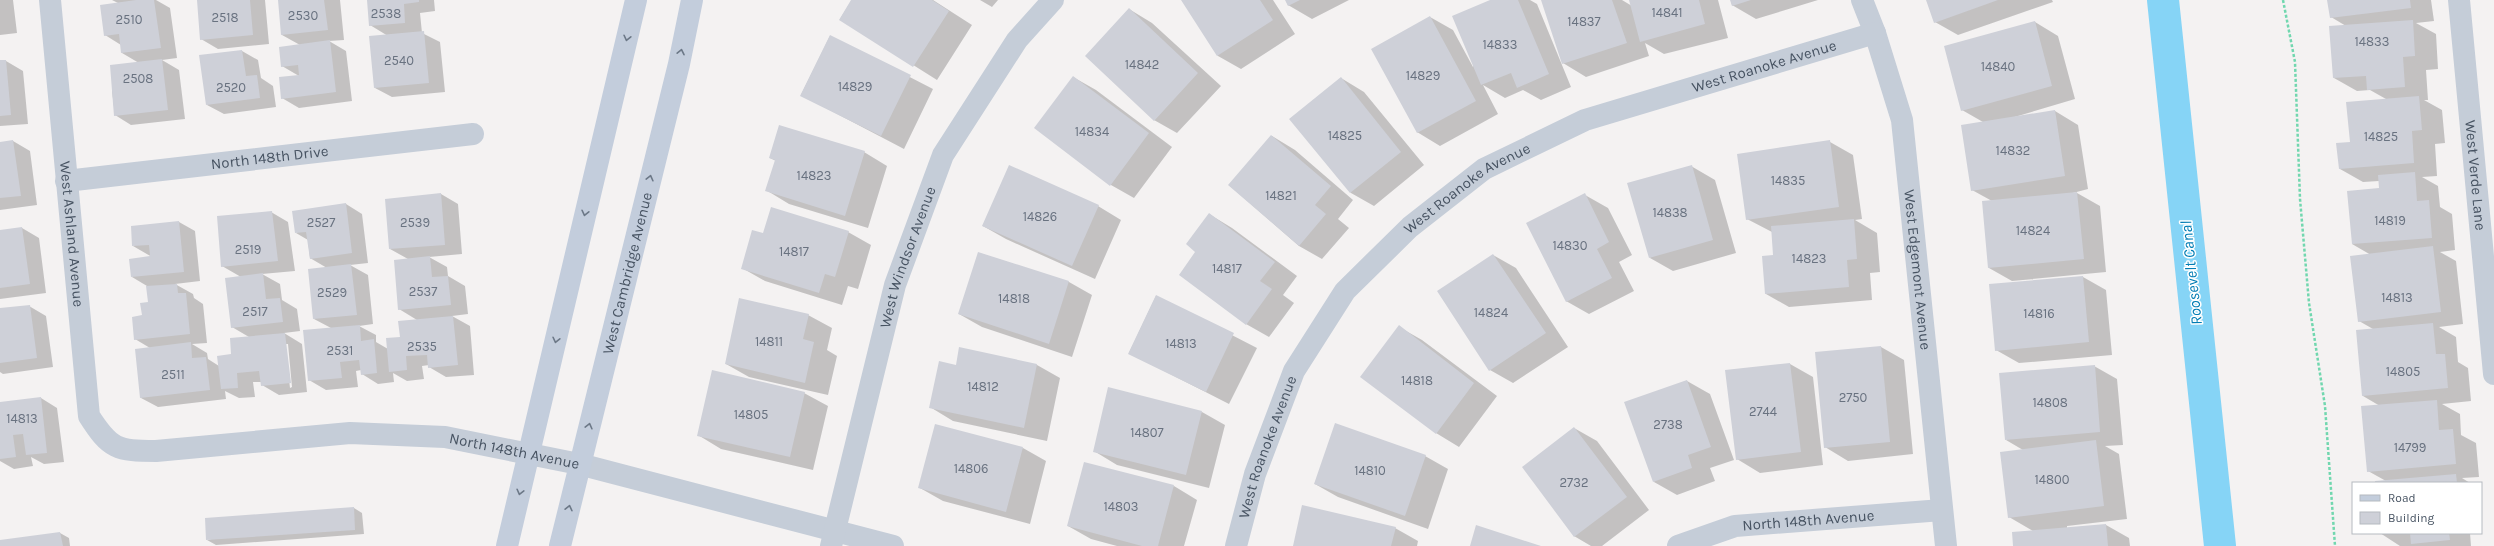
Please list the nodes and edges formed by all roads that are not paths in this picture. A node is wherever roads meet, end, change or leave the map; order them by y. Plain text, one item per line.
1 (50, 0) edge
2 (636, 0) edge
3 (692, 0) edge
4 (1053, 0) edge
5 (1862, 0) edge
6 (2459, 0) edge
7 (1875, 33) junction
8 (473, 134) dead end
9 (66, 181) junction
10 (2494, 374) edge
11 (126, 451) joint
12 (530, 454) junction
13 (579, 464) junction
14 (1942, 510) junction
15 (832, 538) edge
16 (506, 546) edge
17 (560, 546) edge
18 (893, 546) edge
19 (1236, 546) edge
20 (1678, 546) edge
21 (1946, 546) edge

1 - 9 street, West Ashland Avenue
2 -> 12 street
13 -> 3 street, West Cambridge Avenue
4 - 15 street, West Windsor Avenue
5 - 7 street, West Edgemont Avenue
6 - 10 street, West Verde Lane
7 - 14 street, West Edgemont Avenue
7 - 19 street, West Roanoke Avenue
8 - 9 street, North 148th Drive
9 - 11 street, West Ashland Avenue
11 - 12 street, North 148th Avenue
12 - 13 street, North 148th Avenue
12 -> 16 street
13 - 15 street, North 148th Avenue
17 -> 13 street, West Cambridge Avenue
14 - 20 street, North 148th Avenue
14 - 21 street, West Edgemont Avenue
15 - 18 street, North 148th Avenue

